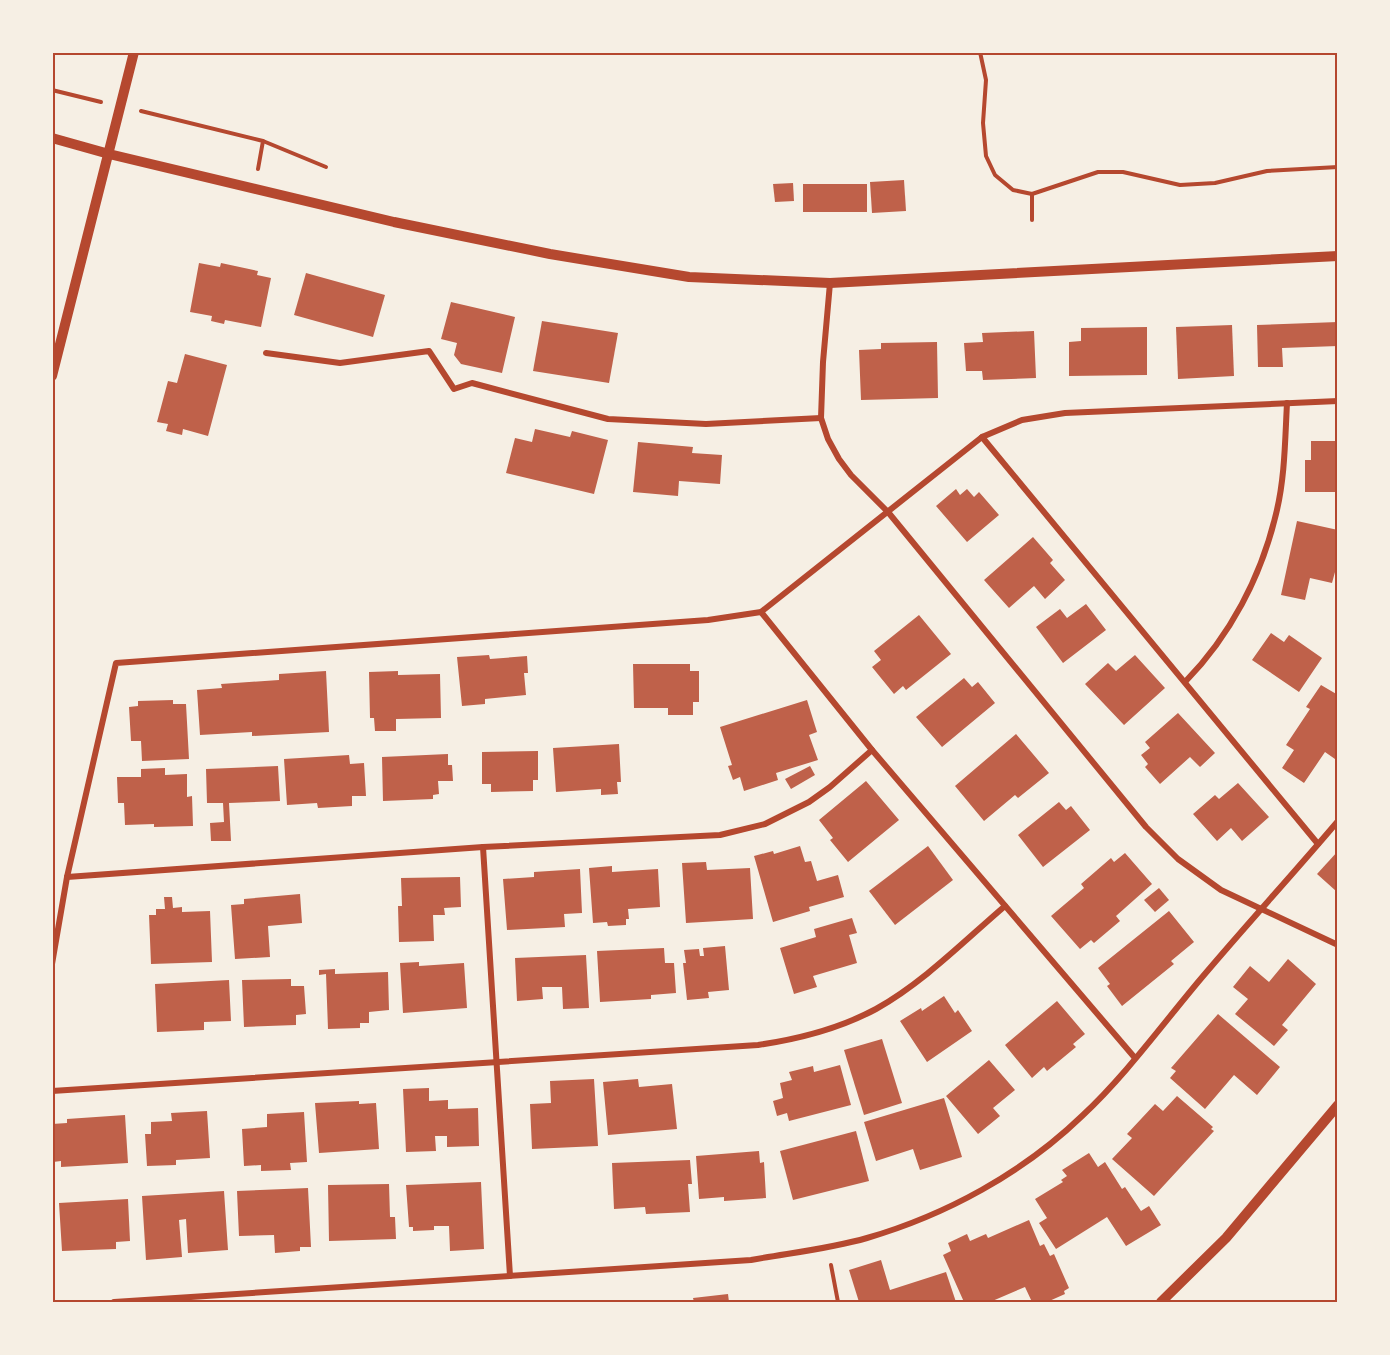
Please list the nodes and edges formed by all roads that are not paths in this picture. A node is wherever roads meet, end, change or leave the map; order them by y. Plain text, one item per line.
1 (134, 52) edge
2 (52, 138) edge
3 (109, 154) junction
4 (1338, 256) edge
5 (830, 283) junction
6 (266, 353) dead end
7 (52, 376) edge
8 (1338, 401) edge
9 (1287, 403) junction
10 (821, 418) junction
11 (982, 436) junction
12 (888, 512) junction
13 (761, 612) junction
14 (1185, 682) junction
15 (872, 750) junction
16 (1338, 821) edge
17 (1318, 844) junction
18 (483, 847) junction
19 (67, 877) junction
20 (1005, 906) junction
21 (1259, 909) junction
22 (1338, 945) edge
23 (52, 964) edge
24 (1135, 1058) junction
25 (495, 1062) junction
26 (52, 1091) edge
27 (1338, 1105) edge
28 (510, 1276) junction
29 (246, 1299) edge
30 (114, 1302) edge
31 (1161, 1302) edge

1 - 3 street
2 - 3 street
3 - 5 street
3 - 7 street
4 - 5 street
5 - 10 street
6 - 10 street
8 - 9 street
9 - 11 street
9 - 14 street
10 - 12 street
11 - 12 street
11 - 14 street
12 - 13 street
12 - 21 street
13 - 15 street
13 - 19 street
14 - 17 street
15 - 18 street
15 - 20 street
16 - 17 street
17 - 21 street
18 - 19 street
18 - 25 street
19 - 23 street
20 - 24 street
20 - 25 street
21 - 22 street
21 - 24 street
24 - 28 street
25 - 26 street
25 - 28 street
27 - 31 street
28 - 29 street
29 - 30 street

